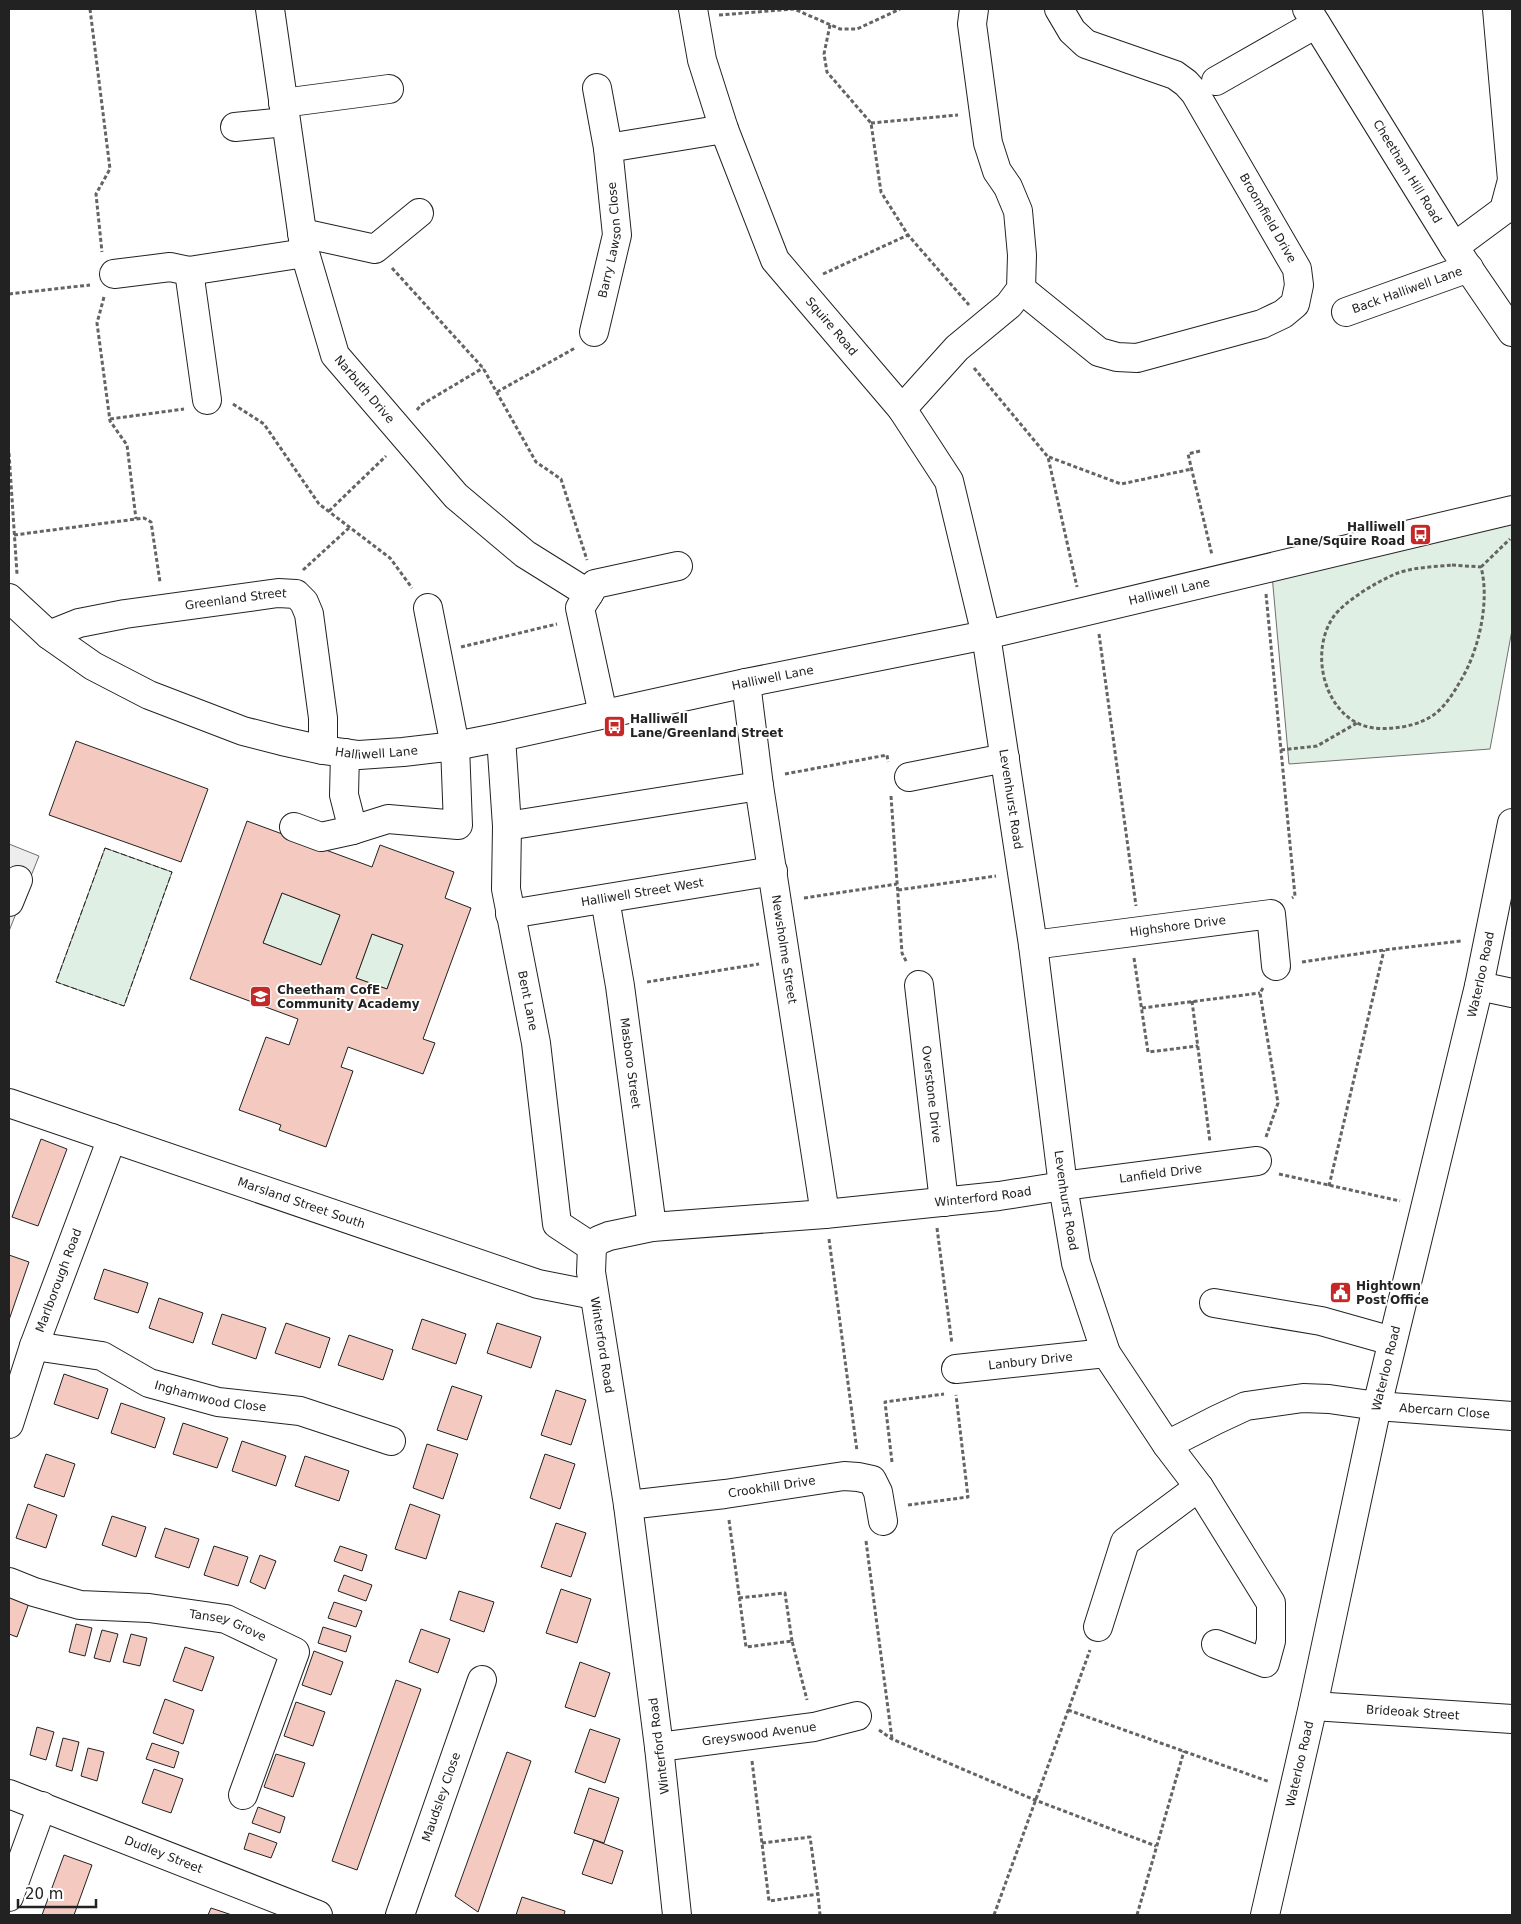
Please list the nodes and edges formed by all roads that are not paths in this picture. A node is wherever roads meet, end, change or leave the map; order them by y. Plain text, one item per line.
1 (270, 9) edge
2 (974, 9) edge
3 (1059, 9) edge
4 (1497, 9) edge
5 (693, 13) edge
6 (1312, 16) edge
7 (1216, 81) dead end
8 (596, 88) dead end
9 (389, 89) dead end
10 (284, 113) junction
11 (236, 127) dead end
12 (724, 129) junction
13 (608, 148) junction
14 (419, 212) dead end
15 (304, 243) junction
16 (1461, 258) junction
17 (189, 271) junction
18 (105, 279) road end
19 (1021, 289) junction
20 (1346, 312) dead end
21 (594, 332) road end
22 (1512, 332) edge
23 (207, 400) road end
24 (902, 409) junction
25 (1512, 510) edge
26 (678, 566) dead end
27 (9, 598) edge
28 (589, 598) junction
29 (428, 608) road end
30 (49, 635) junction
31 (986, 635) junction
32 (746, 683) junction
33 (603, 714) junction
34 (501, 737) junction
35 (454, 746) junction
36 (334, 752) junction
37 (1005, 758) junction
38 (899, 780) road end
39 (759, 782) junction
40 (1512, 823) edge
41 (507, 826) junction
42 (294, 827) dead end
43 (353, 830) junction
44 (773, 871) junction
45 (605, 900) junction
46 (510, 914) junction
47 (1033, 945) junction
48 (1276, 966) road end
49 (919, 985) road end
50 (1478, 986) junction
51 (1512, 993) edge
52 (9, 1104) edge
53 (112, 1138) junction
54 (1257, 1161) road end
55 (1063, 1186) junction
56 (944, 1202) junction
57 (825, 1214) junction
58 (652, 1227) junction
59 (592, 1247) junction
60 (594, 1295) junction
61 (1214, 1303) dead end
62 (1392, 1341) junction
63 (34, 1346) junction
64 (1106, 1353) junction
65 (951, 1381) road end
66 (1377, 1406) junction
67 (1512, 1416) edge
68 (9, 1424) edge
69 (391, 1441) dead end
70 (1167, 1445) junction
71 (1199, 1487) junction
72 (628, 1505) junction
73 (883, 1521) road end
74 (9, 1582) edge
75 (1098, 1627) road end
76 (1216, 1644) dead end
77 (482, 1680) dead end
78 (1313, 1706) junction
79 (857, 1716) road end
80 (1512, 1719) edge
81 (659, 1747) junction
82 (9, 1794) edge
83 (243, 1795) dead end
84 (42, 1806) junction
85 (9, 1897) edge
86 (303, 1913) edge
87 (400, 1915) edge
88 (677, 1915) edge
89 (1265, 1915) edge

1 - 10 main road, Narbuth Drive
2 - 19 main road
3 - 19 main road, Broomfield Drive
4 - 16 main road, Back Halliwell Lane
5 - 12 main road, Squire Road
6 - 7 main road
6 - 16 main road, Cheetham Hill Road
8 - 13 main road, Barry Lawson Close
9 - 10 main road
10 - 11 main road
10 - 15 main road, Narbuth Drive
12 - 13 main road
12 - 24 main road, Squire Road
13 - 21 main road, Barry Lawson Close
14 - 15 main road
15 - 17 main road
15 - 28 main road, Narbuth Drive
16 - 20 main road, Back Halliwell Lane
16 - 22 main road, Cheetham Hill Road
17 - 18 main road
17 - 23 main road
19 - 24 main road
24 - 31 main road, Squire Road
25 - 31 main road, Halliwell Lane
26 - 28 main road
27 - 30 main road, Halliwell Lane
28 - 33 main road
29 - 35 main road
30 - 36 main road, Halliwell Lane
30 - 36 main road, Greenland Street
31 - 32 main road, Halliwell Lane
31 - 37 main road, Levenhurst Road
32 - 33 main road, Halliwell Lane
32 - 39 main road, Newsholme Street
33 - 34 main road, Halliwell Lane
34 - 35 main road, Halliwell Lane
34 - 41 main road, Bent Lane
35 - 36 main road, Halliwell Lane
35 - 43 main road
36 - 43 main road, Greenland Street
37 - 38 main road
37 - 47 main road, Levenhurst Road
39 - 41 main road
39 - 44 main road, Newsholme Street
40 - 50 main road, Waterloo Road
41 - 46 main road, Bent Lane
42 - 43 main road
44 - 45 main road, Halliwell Street West
44 - 57 main road, Newsholme Street
45 - 46 main road, Halliwell Street West
45 - 58 main road, Masboro Street
46 - 59 main road, Bent Lane
47 - 48 main road, Highshore Drive
47 - 55 main road, Levenhurst Road
49 - 56 main road, Overstone Drive
50 - 51 main road
50 - 62 main road, Waterloo Road
52 - 53 main road, Marsland Street South
53 - 60 main road, Marsland Street South
53 - 63 main road, Marlborough Road
54 - 55 main road, Lanfield Drive
55 - 56 main road, Winterford Road
55 - 64 main road, Levenhurst Road
56 - 57 main road, Winterford Road
57 - 58 main road, Winterford Road
58 - 59 main road, Winterford Road
59 - 60 main road, Winterford Road
60 - 72 main road, Winterford Road
61 - 62 main road
62 - 66 main road, Waterloo Road
63 - 68 main road, Marlborough Road
63 - 69 main road, Inghamwood Close
64 - 65 main road, Lanbury Drive
64 - 70 main road, Levenhurst Road
66 - 67 main road, Abercarn Close
66 - 70 main road, Abercarn Close
66 - 78 main road, Waterloo Road
70 - 71 main road, Levenhurst Road
71 - 75 main road
71 - 76 main road, Levenhurst Road
72 - 73 main road, Crookhill Drive
72 - 81 main road, Winterford Road
74 - 83 main road, Tansey Grove
77 - 87 main road, Maudsley Close
78 - 80 main road, Brideoak Street
78 - 89 main road, Waterloo Road
79 - 81 main road, Greyswood Avenue
81 - 88 main road, Winterford Road
82 - 84 main road, Dudley Street
84 - 85 main road
84 - 86 main road, Dudley Street

